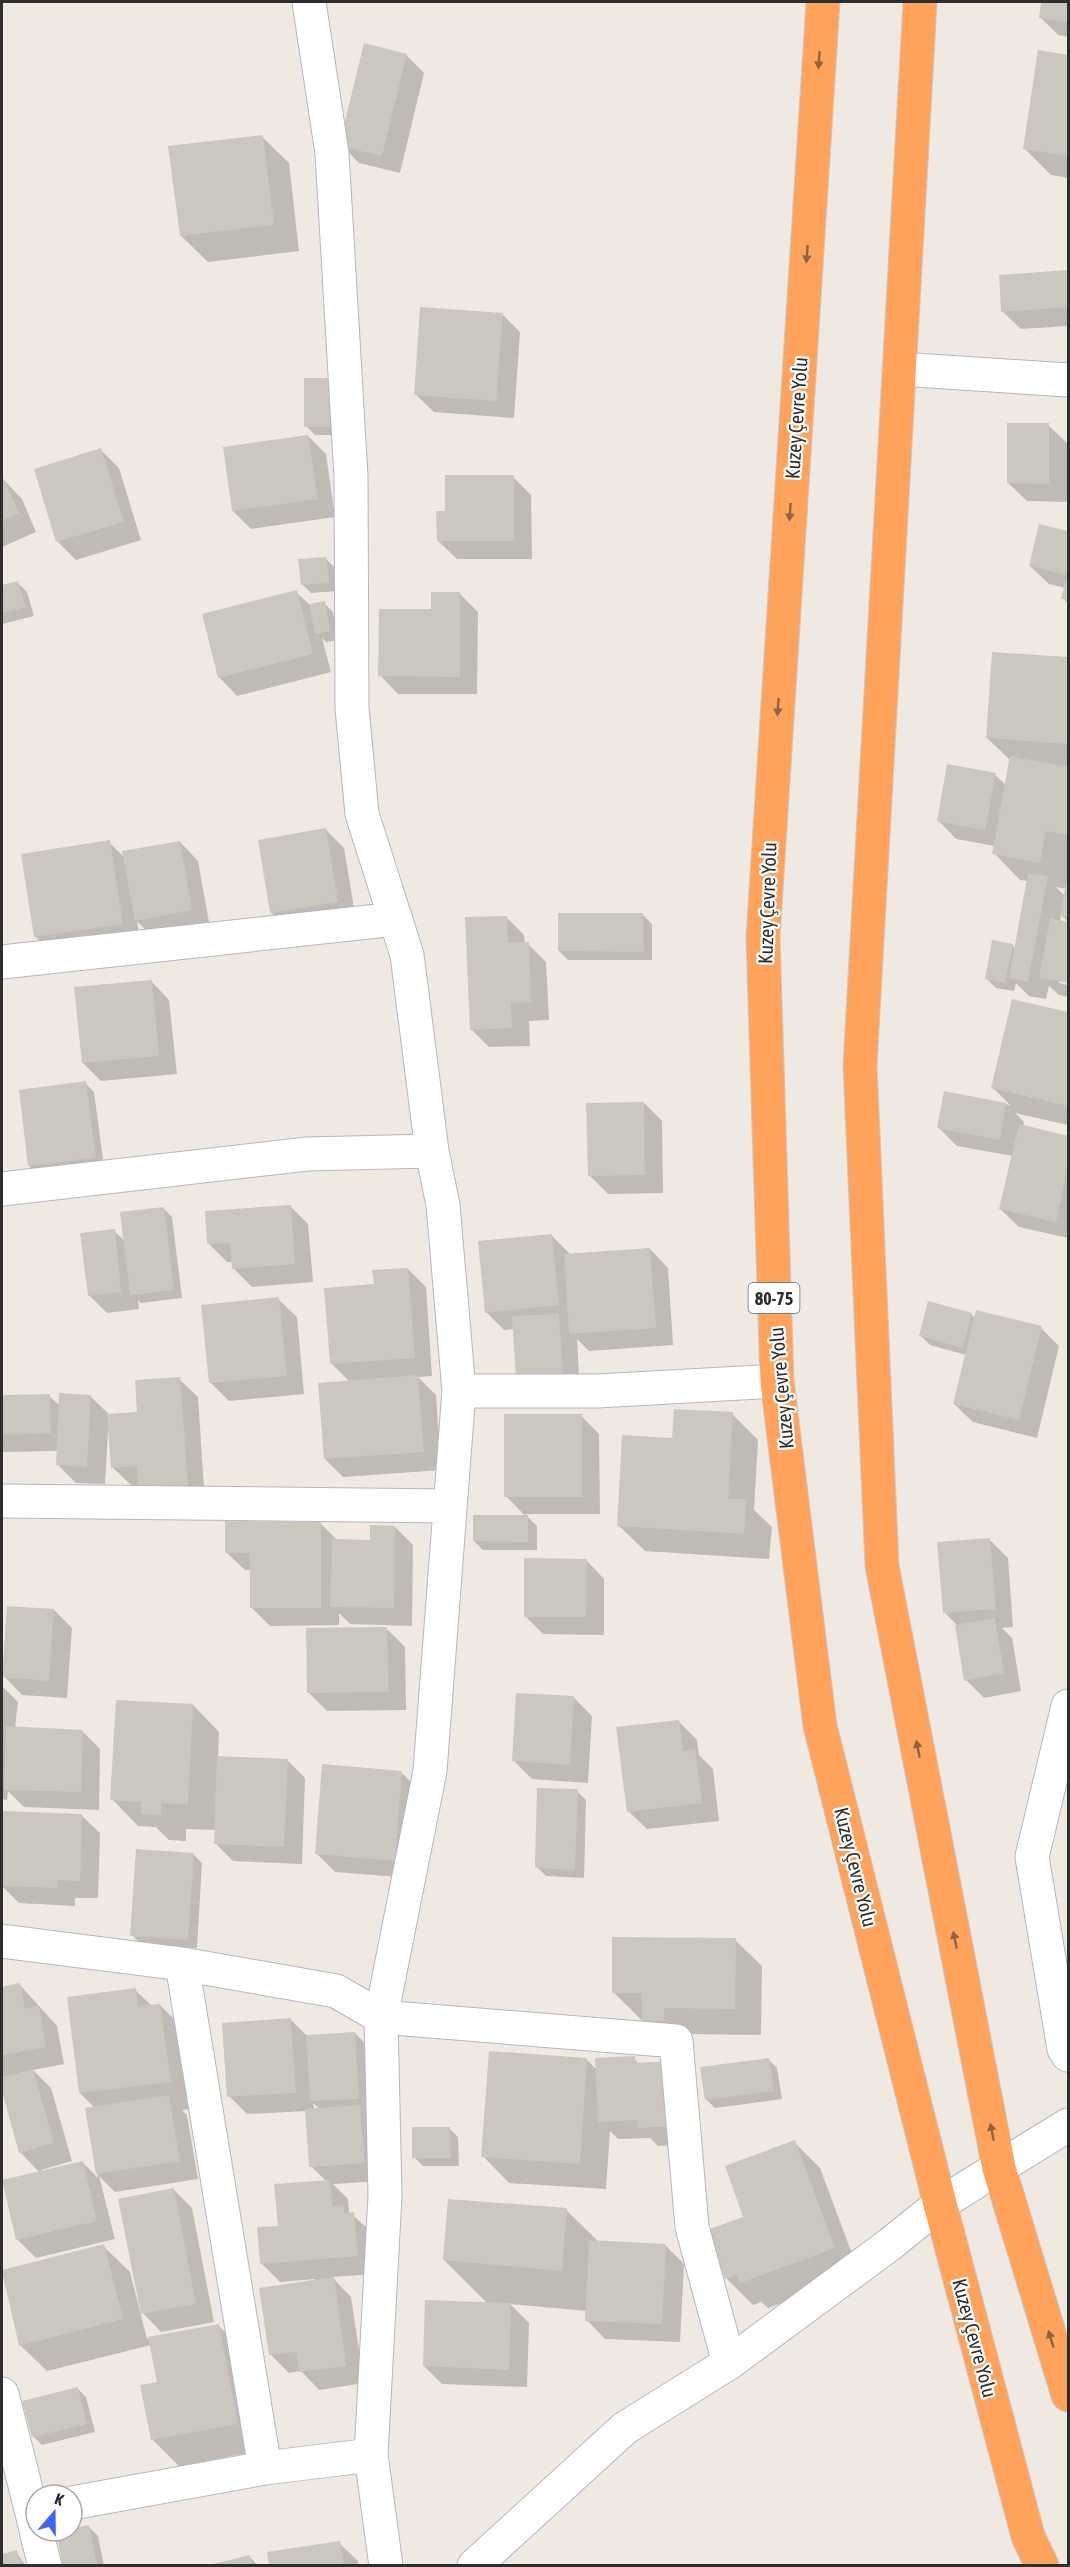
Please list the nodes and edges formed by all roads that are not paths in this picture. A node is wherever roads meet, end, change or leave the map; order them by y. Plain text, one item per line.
1 (309, 2) edge
2 (823, 2) edge
3 (920, 2) edge
4 (899, 369) junction
5 (1068, 380) edge
6 (396, 919) junction
7 (2, 962) edge
8 (432, 1151) junction
9 (2, 1189) edge
10 (777, 1382) junction
11 (459, 1391) junction
12 (2, 1501) edge
13 (448, 1506) junction
14 (1068, 1706) edge
15 (2, 1941) edge
16 (183, 1964) junction
17 (381, 2017) junction
18 (1068, 2055) edge
19 (1068, 2125) edge
20 (999, 2168) junction
21 (940, 2204) junction
22 (729, 2363) junction
23 (2, 2394) edge
24 (1068, 2395) edge
25 (371, 2455) junction
26 (12, 2468) edge
27 (266, 2468) junction
28 (24, 2495) edge
29 (84, 2501) edge
30 (40, 2543) edge
31 (45, 2565) edge
32 (387, 2565) edge
33 (474, 2565) edge
34 (1042, 2565) edge

1 - 6 street
2 -> 10 highway, Kuzey Çevre Yolu / 80-75
3 - 4 highway
4 - 5 street
20 -> 4 highway
6 - 7 street
6 - 8 street
8 - 9 street
8 - 11 street
10 - 11 street
10 - 21 highway, Kuzey Çevre Yolu / 80-75
11 - 13 street
12 - 13 street
13 - 17 street
14 - 18 street
15 - 16 street
16 - 17 street
16 - 27 street
17 - 22 street
17 - 25 street
19 - 20 street
20 - 21 street
24 -> 20 highway
21 - 22 street
21 - 34 highway, Kuzey Çevre Yolu / 80-75
22 - 33 street
23 - 26 street
25 - 27 street
25 - 32 street
26 - 28 street
27 - 29 street
30 - 31 street

